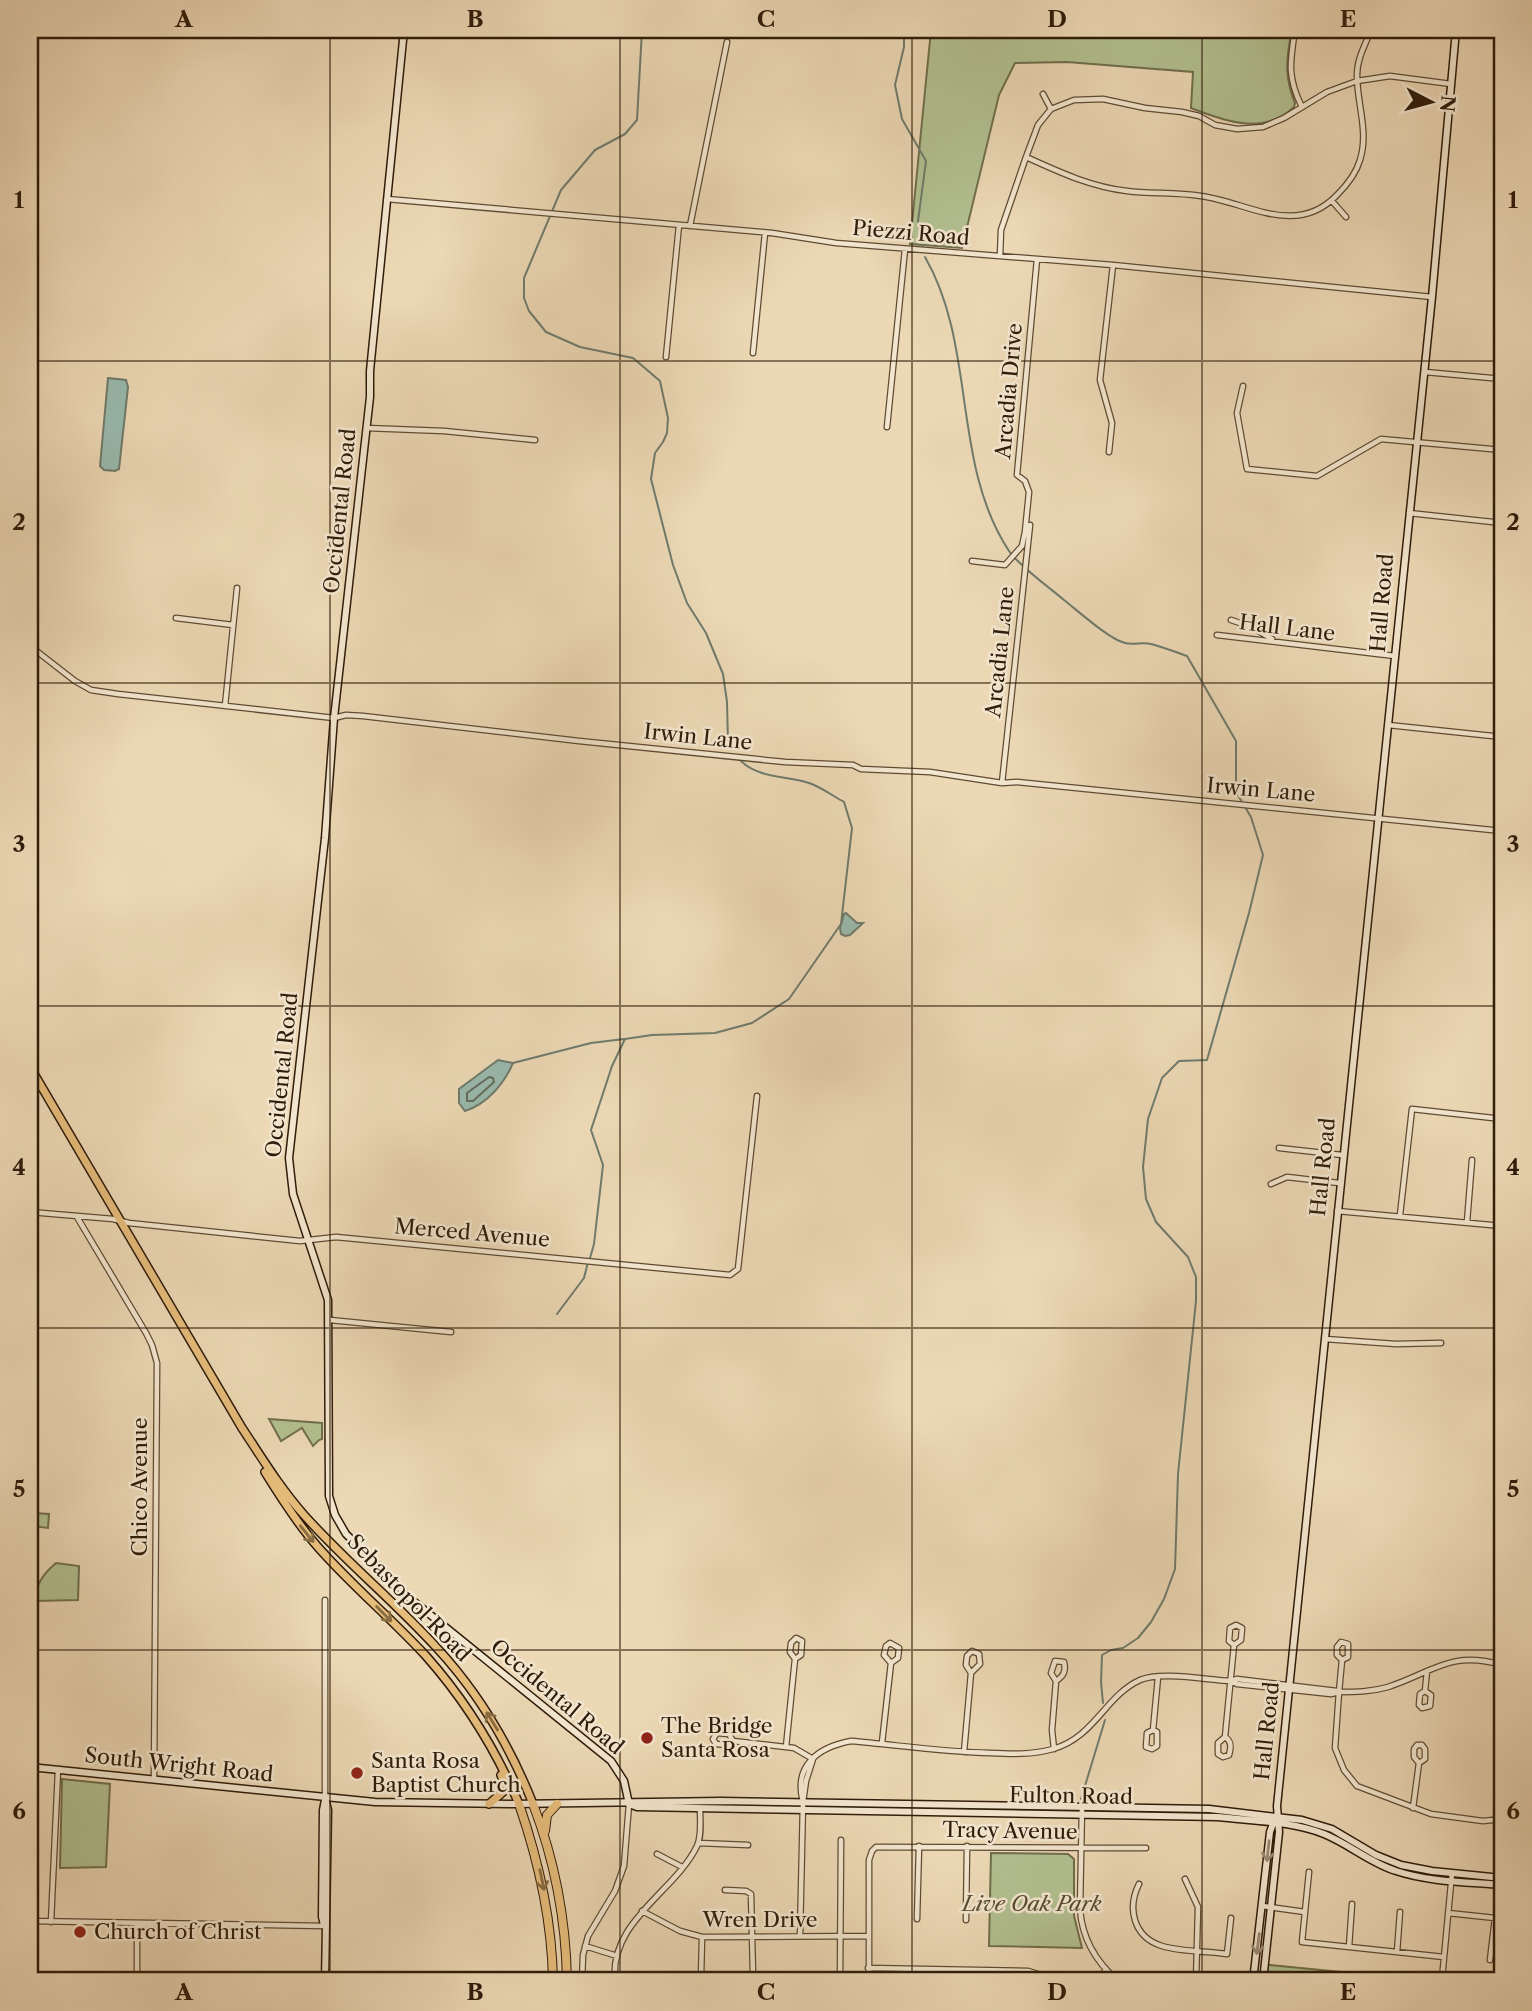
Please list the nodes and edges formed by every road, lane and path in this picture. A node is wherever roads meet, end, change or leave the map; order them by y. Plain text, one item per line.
1 (404, 30) edge
2 (1294, 30) edge
3 (1371, 30) edge
4 (1456, 30) edge
5 (727, 43) dead end
6 (1357, 81) junction
7 (1451, 84) junction
8 (1043, 94) dead end
9 (1302, 107) junction
10 (1051, 109) junction
11 (1026, 157) junction
12 (387, 199) junction
13 (1332, 201) junction
14 (1346, 217) dead end
15 (679, 225) junction
16 (690, 226) junction
17 (765, 233) junction
18 (905, 249) junction
19 (1000, 256) junction
20 (1037, 259) junction
21 (1113, 265) junction
22 (1432, 296) junction
23 (753, 353) dead end
24 (666, 357) dead end
25 (1424, 372) junction
26 (1502, 379) edge
27 (1243, 386) dead end
28 (887, 427) dead end
29 (366, 428) junction
30 (536, 440) dead end
31 (1415, 441) junction
32 (1502, 450) edge
33 (1109, 452) dead end
34 (1408, 513) junction
35 (1502, 523) edge
36 (1030, 525) dead end
37 (972, 561) dead end
38 (237, 588) dead end
39 (176, 618) dead end
40 (1231, 620) dead end
41 (233, 625) junction
42 (1217, 635) dead end
43 (1276, 642) junction
44 (30, 646) edge
45 (1395, 656) junction
46 (225, 706) junction
47 (334, 718) junction
48 (1388, 725) junction
49 (1502, 737) edge
50 (1002, 783) junction
51 (1377, 818) junction
52 (1502, 831) edge
53 (30, 1067) edge
54 (757, 1096) dead end
55 (1502, 1119) edge
56 (1279, 1148) dead end
57 (1342, 1155) junction
58 (1472, 1160) dead end
59 (1339, 1183) junction
60 (1271, 1184) dead end
61 (1336, 1211) junction
62 (30, 1212) edge
63 (1400, 1215) junction
64 (76, 1217) junction
65 (121, 1221) junction
66 (1467, 1222) junction
67 (1502, 1226) edge
68 (309, 1240) junction
69 (330, 1320) junction
70 (451, 1332) dead end
71 (1324, 1339) junction
72 (1441, 1343) dead end
73 (242, 1428) junction
74 (326, 1600) dead end
75 (1234, 1645) dead end
76 (795, 1659) dead end
77 (1342, 1660) dead end
78 (891, 1663) dead end
79 (1502, 1665) edge
80 (1427, 1671) junction
81 (971, 1672) junction
82 (1158, 1677) junction
83 (1056, 1681) junction
84 (1230, 1681) junction
85 (1289, 1687) junction
86 (1426, 1691) dead end
87 (1339, 1692) junction
88 (1153, 1730) dead end
89 (483, 1733) junction
90 (1225, 1737) dead end
91 (733, 1741) dead end
92 (883, 1744) junction
93 (786, 1747) junction
94 (1054, 1749) junction
95 (964, 1752) junction
96 (1502, 1753) edge
97 (813, 1759) junction
98 (1419, 1763) dead end
99 (30, 1767) edge
100 (58, 1770) junction
101 (1502, 1771) edge
102 (154, 1779) junction
103 (325, 1798) junction
104 (489, 1804) junction
105 (519, 1804) junction
106 (533, 1804) junction
107 (557, 1804) junction
108 (629, 1804) junction
109 (803, 1805) junction
110 (700, 1808) junction
111 (1413, 1808) junction
112 (1082, 1810) junction
113 (1499, 1819) edge
114 (1275, 1821) junction
115 (841, 1840) dead end
116 (546, 1841) junction
117 (698, 1843) junction
118 (748, 1845) dead end
119 (919, 1846) junction
120 (967, 1846) junction
121 (1081, 1848) junction
122 (1146, 1848) dead end
123 (657, 1854) dead end
124 (682, 1867) junction
125 (1309, 1872) dead end
126 (1452, 1877) junction
127 (1502, 1878) edge
128 (1185, 1879) dead end
129 (1139, 1884) dead end
130 (1502, 1885) edge
131 (725, 1890) dead end
132 (1352, 1904) dead end
133 (1262, 1906) junction
134 (1271, 1908) junction
135 (642, 1911) junction
136 (1305, 1912) junction
137 (1400, 1912) dead end
138 (1448, 1913) junction
139 (1231, 1918) dead end
140 (917, 1919) dead end
141 (966, 1920) dead end
142 (30, 1922) edge
143 (51, 1922) junction
144 (137, 1923) junction
145 (325, 1926) junction
146 (800, 1936) junction
147 (841, 1936) junction
148 (702, 1937) junction
149 (868, 1937) junction
150 (752, 1939) junction
151 (585, 1946) junction
152 (1349, 1947) junction
153 (1198, 1950) junction
154 (1397, 1952) junction
155 (617, 1956) junction
156 (1444, 1957) junction
157 (1490, 1960) dead end
158 (868, 1968) junction
159 (1106, 1970) junction
160 (701, 1978) dead end
161 (786, 1979) dead end
162 (1442, 1979) dead end
163 (324, 1980) edge
164 (137, 1981) edge
165 (553, 1981) edge
166 (567, 1981) edge
167 (582, 1981) edge
168 (615, 1981) edge
169 (758, 1981) edge
170 (776, 1981) edge
171 (840, 1981) edge
172 (869, 1981) edge
173 (1041, 1981) edge
174 (1096, 1981) edge
175 (1118, 1981) edge
176 (1196, 1981) edge
177 (1254, 1981) edge
178 (1262, 1981) edge

1 - 12 street, Occidental Road
2 - 9 street
3 - 6 street
4 - 7 street, Hall Road
5 - 16 street
6 - 7 street
6 - 9 street
6 - 13 street
7 - 22 street, Hall Road
8 - 10 street
9 - 10 street
10 - 11 street
11 - 13 street
11 - 19 street
12 - 15 street, Piezzi Road
12 - 29 street, Occidental Road
13 - 14 street
15 - 16 street, Piezzi Road
15 - 24 street
16 - 17 street, Piezzi Road
17 - 18 street, Piezzi Road
17 - 23 street
18 - 19 street, Piezzi Road
18 - 28 street
19 - 20 street, Piezzi Road
20 - 21 street, Piezzi Road
20 - 37 street, Arcadia Drive
21 - 22 street, Piezzi Road
21 - 33 street
22 - 25 street, Hall Road
25 - 26 street
25 - 31 street, Hall Road
27 - 31 street
29 - 30 street
29 - 47 street, Occidental Road
31 - 32 street
31 - 34 street, Hall Road
34 - 35 street
34 - 45 street, Hall Road
36 - 50 street, Arcadia Lane
38 - 41 street
39 - 41 street
40 - 43 street
41 - 46 street
42 - 43 street, Hall Lane
43 - 45 street, Hall Lane
44 - 46 street, Irwin Lane
45 - 48 street, Hall Road
46 - 47 street, Irwin Lane
47 - 50 street, Irwin Lane
47 - 68 street, Occidental Road
48 - 49 street
48 - 51 street, Hall Road
50 - 51 street, Irwin Lane
51 - 52 street, Irwin Lane
51 - 57 street, Hall Road
53 - 65 main road, Sebastopol Road
54 - 68 street, Merced Avenue
55 - 63 street
56 - 57 street
57 - 59 street, Hall Road
58 - 66 street
59 - 60 street
59 - 61 street, Hall Road
61 - 63 street
61 - 71 street, Hall Road
62 - 64 street, Merced Avenue
63 - 66 street
64 - 65 street, Merced Avenue
64 - 102 street, Chico Avenue
65 - 68 street, Merced Avenue
65 - 73 main road, Sebastopol Road
66 - 67 street
68 - 69 street, Occidental Road
69 - 70 street
69 - 108 street, Occidental Road
71 - 72 street
71 - 85 street, Hall Road
73 -> 89 main road, Sebastopol Road
106 -> 73 main road, Sebastopol Road
74 - 103 street
75 - 84 street
76 - 93 street
77 - 87 street
78 - 92 street
79 - 80 street
80 - 86 street
80 - 87 street
81 - 81 street
81 - 95 street
82 - 84 street
82 - 88 street
82 - 94 street
83 - 83 street
83 - 94 street
84 - 85 street
84 - 90 street
85 - 87 street
85 - 114 street, Hall Road
87 - 111 street
89 - 104 main road
89 - 105 main road, Sebastopol Road
91 - 93 street
92 - 95 street
92 - 97 street
93 - 97 street
94 - 95 street
96 - 101 street
97 - 109 street
98 - 111 street
99 - 100 street, South Wright Road
100 - 102 street, South Wright Road
100 - 143 street
101 - 113 street
102 - 103 street, South Wright Road
103 - 104 street, South Wright Road
103 - 145 street
104 - 105 street, Fulton Road
105 - 106 street, Fulton Road
105 -> 165 highway
106 - 107 street, Fulton Road
106 - 116 highway
107 - 108 street, Fulton Road
107 - 116 highway
108 - 109 street, Fulton Road
108 - 110 street, Fulton Road
108 - 151 street, Occidental Road
109 - 110 street, Fulton Road
109 - 112 street, Fulton Road
109 - 146 street
110 - 117 street
111 - 113 street
112 - 114 street, Fulton Road
112 - 121 street
114 - 126 street, Fulton Road
114 -> 133 street
114 - 134 street
115 - 147 street, Wren Drive
116 - 166 highway
117 - 118 street
117 - 124 street
119 - 120 street, Tracy Avenue
119 - 140 street
119 - 149 street, Tracy Avenue
120 - 121 street, Tracy Avenue
120 - 141 street
121 - 122 street, Tracy Avenue
121 - 159 street
123 - 124 street
124 - 135 street
125 - 136 street
126 - 127 street, Fulton Road
126 - 130 street, Fulton Road
126 - 138 street
128 - 153 street
129 - 153 street
131 - 150 street
132 - 152 street
133 - 134 street
133 -> 177 street
134 - 136 street
134 - 178 street
135 - 148 street, Wren Drive
135 - 155 street
136 - 152 street
137 - 154 street
138 - 156 street
138 - 157 street
139 - 153 street
142 - 143 street
143 - 144 street
144 - 145 street
144 - 164 street
145 - 163 street
146 - 147 street, Wren Drive
146 - 150 street, Wren Drive
147 - 149 street, Wren Drive
147 - 171 street, Wren Drive
148 - 150 street, Wren Drive
148 - 160 street
149 - 158 street
150 - 169 street
151 - 155 street
151 - 167 street, Occidental Road
152 - 154 street
153 - 176 street
154 - 156 street
155 - 168 street
156 - 162 street
158 - 172 street
158 - 173 street
159 - 174 street
159 - 175 street
161 - 170 street

